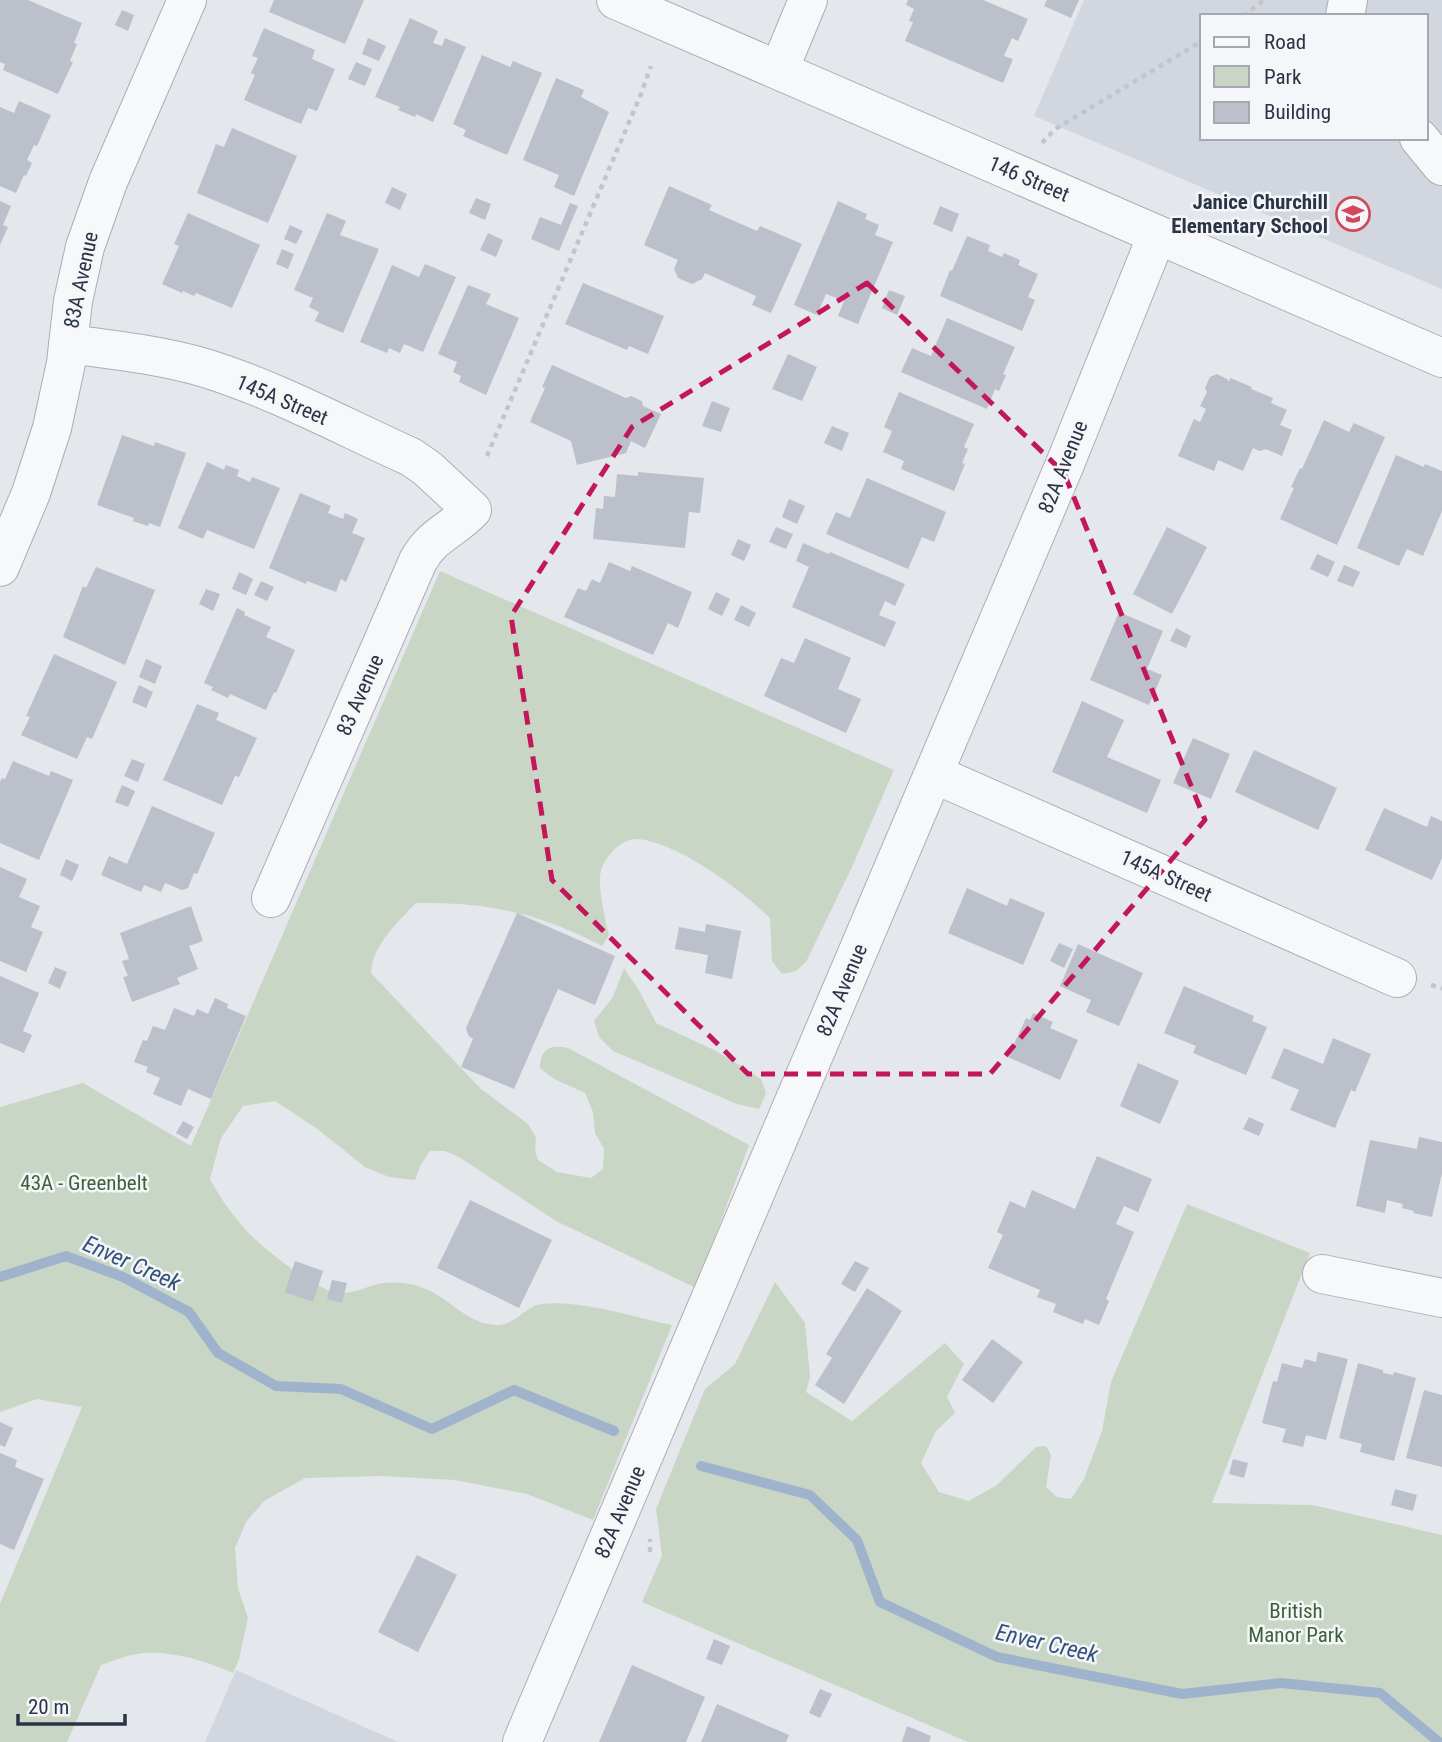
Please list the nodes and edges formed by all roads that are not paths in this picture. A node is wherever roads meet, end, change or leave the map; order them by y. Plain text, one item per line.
1 (187, 0) edge
2 (616, 0) edge
3 (808, 0) edge
4 (779, 70) junction
5 (1421, 140) edge
6 (1442, 166) edge
7 (1157, 235) junction
8 (68, 344) junction
9 (1442, 358) edge
10 (472, 510) joint
11 (0, 567) edge
12 (934, 774) junction
13 (271, 898) dead end
14 (1397, 978) dead end
15 (1322, 1274) dead end
16 (1442, 1298) edge
17 (522, 1742) edge

1 - 8 street, 83A Avenue
2 - 4 street, 146 Street
3 - 4 street
4 - 7 street, 146 Street
5 - 6 street
7 - 9 street, 146 Street
7 - 12 street, 82A Avenue
8 - 10 street, 145A Street
8 - 11 street, 83A Avenue
10 - 13 street, 83 Avenue
12 - 14 street, 145A Street
12 - 17 street, 82A Avenue
15 - 16 street

